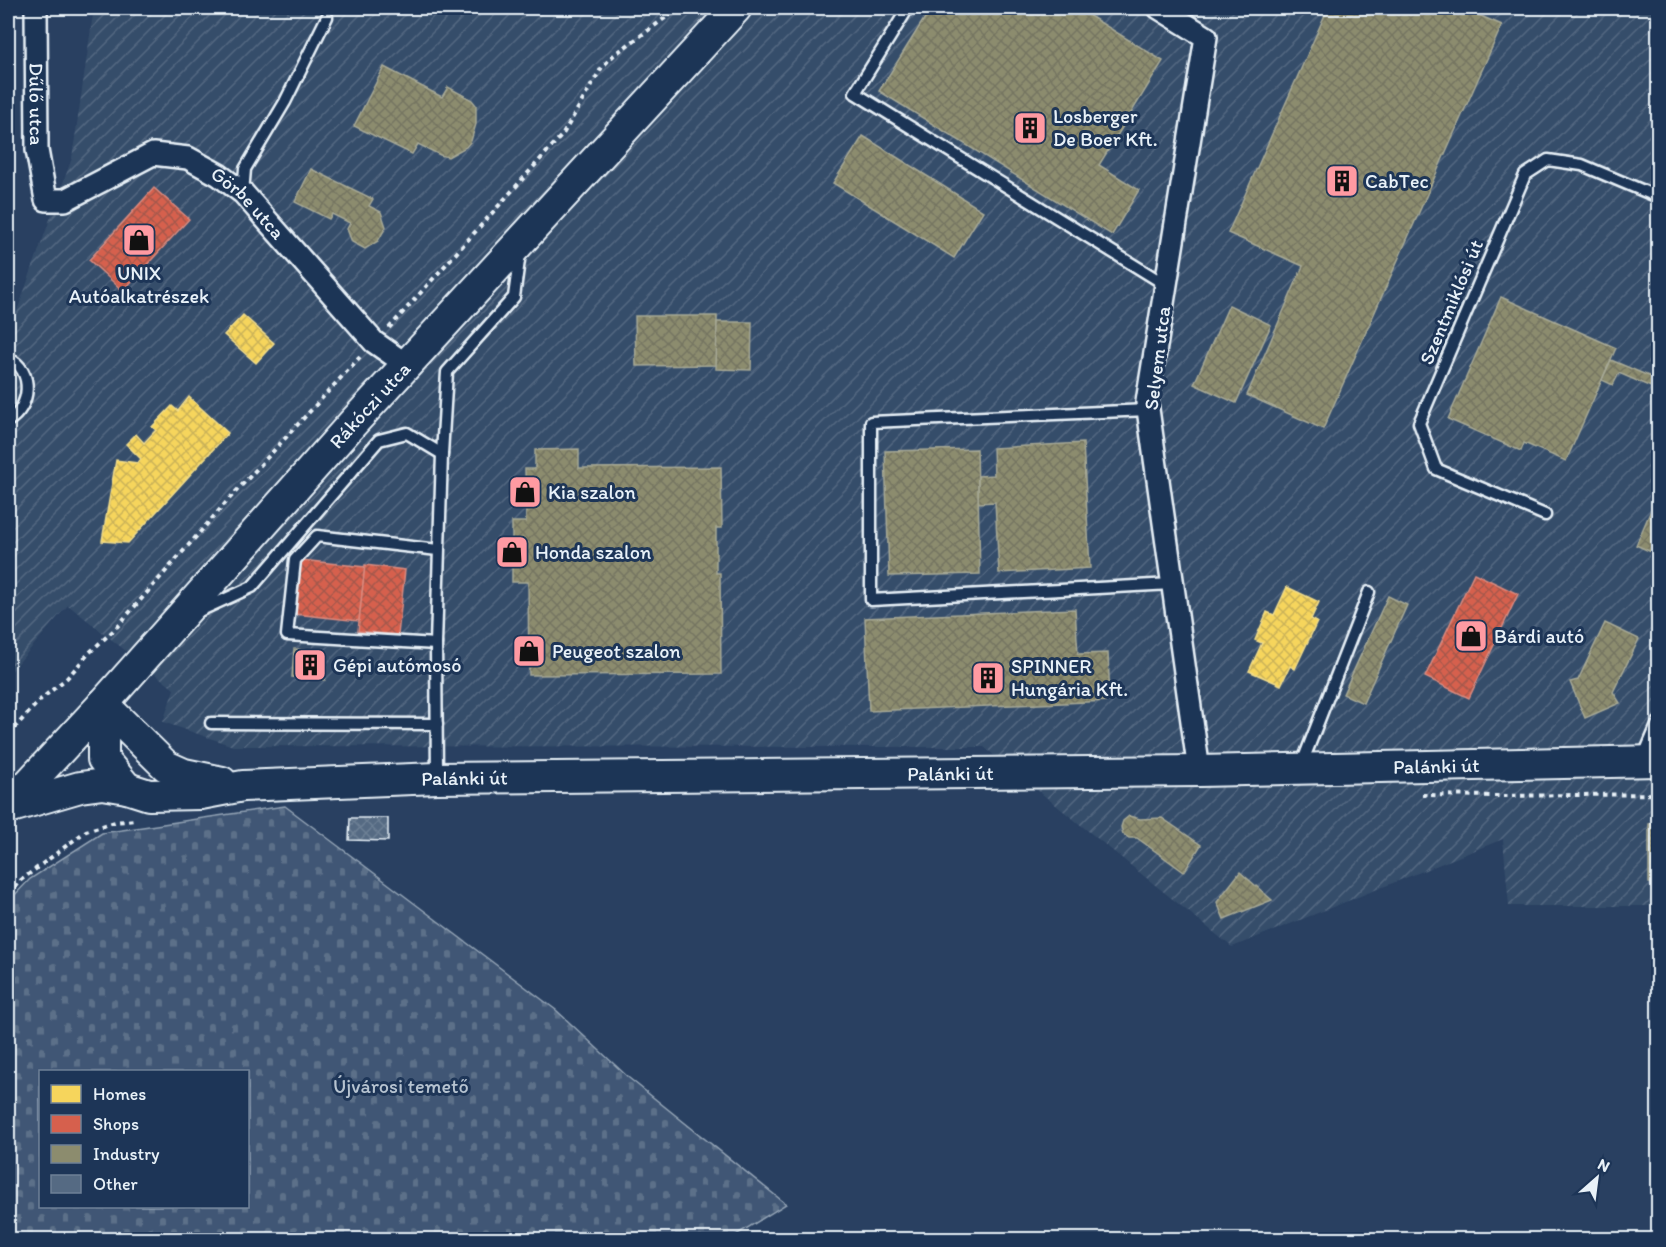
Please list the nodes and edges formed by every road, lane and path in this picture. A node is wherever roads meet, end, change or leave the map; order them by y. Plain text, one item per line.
1 (36, 8) edge
2 (679, 8) edge
3 (736, 8) edge
4 (908, 8) edge
5 (1159, 8) edge
6 (327, 17) dead end
7 (243, 194) junction
8 (1659, 197) edge
9 (46, 200) joint
10 (523, 239) junction
11 (1166, 285) junction
12 (374, 342) junction
13 (8, 358) edge
14 (407, 365) junction
15 (1148, 410) junction
16 (8, 422) edge
17 (442, 454) junction
18 (1545, 515) dead end
19 (438, 550) junction
20 (1172, 584) junction
21 (1369, 592) dead end
22 (178, 620) junction
23 (436, 644) junction
24 (103, 704) junction
25 (211, 723) dead end
26 (1659, 723) edge
27 (437, 724) junction
28 (8, 735) edge
29 (1650, 761) edge
30 (1300, 769) junction
31 (1199, 771) junction
32 (437, 778) junction
33 (243, 786) junction
34 (127, 788) junction
35 (8, 807) edge
36 (116, 822) dead end
37 (8, 894) edge

1 - 9 street, Dűlő utca
2 - 12 path
3 - 10 street, Rákóczi utca
4 - 11 lane
5 - 11 street, Selyem utca
6 - 7 lane
7 - 9 street, Görbe utca
7 - 12 street, Görbe utca
8 - 18 lane, Szentmiklósi út
10 - 14 street, Rákóczi utca
10 - 17 lane
11 - 15 street, Selyem utca
12 - 14 street, Görbe utca
12 - 28 path
13 - 16 lane
14 - 22 street, Rákóczi utca
15 - 20 street, Selyem utca
15 - 20 lane
17 - 19 lane
17 - 22 lane
19 - 23 lane
19 - 23 lane
20 - 31 street, Selyem utca
21 - 30 lane
22 - 24 street, Rákóczi utca
23 - 27 lane
24 - 33 street, Palánki út
24 - 34 street
24 - 35 street, Rákóczi utca
25 - 27 lane
26 - 29 lane
27 - 32 lane
29 - 30 street, Palánki út
30 - 31 street, Palánki út
31 - 32 street, Palánki út
32 - 33 street, Palánki út
33 - 34 street, Palánki út
34 - 35 street, Palánki út
36 - 37 path

